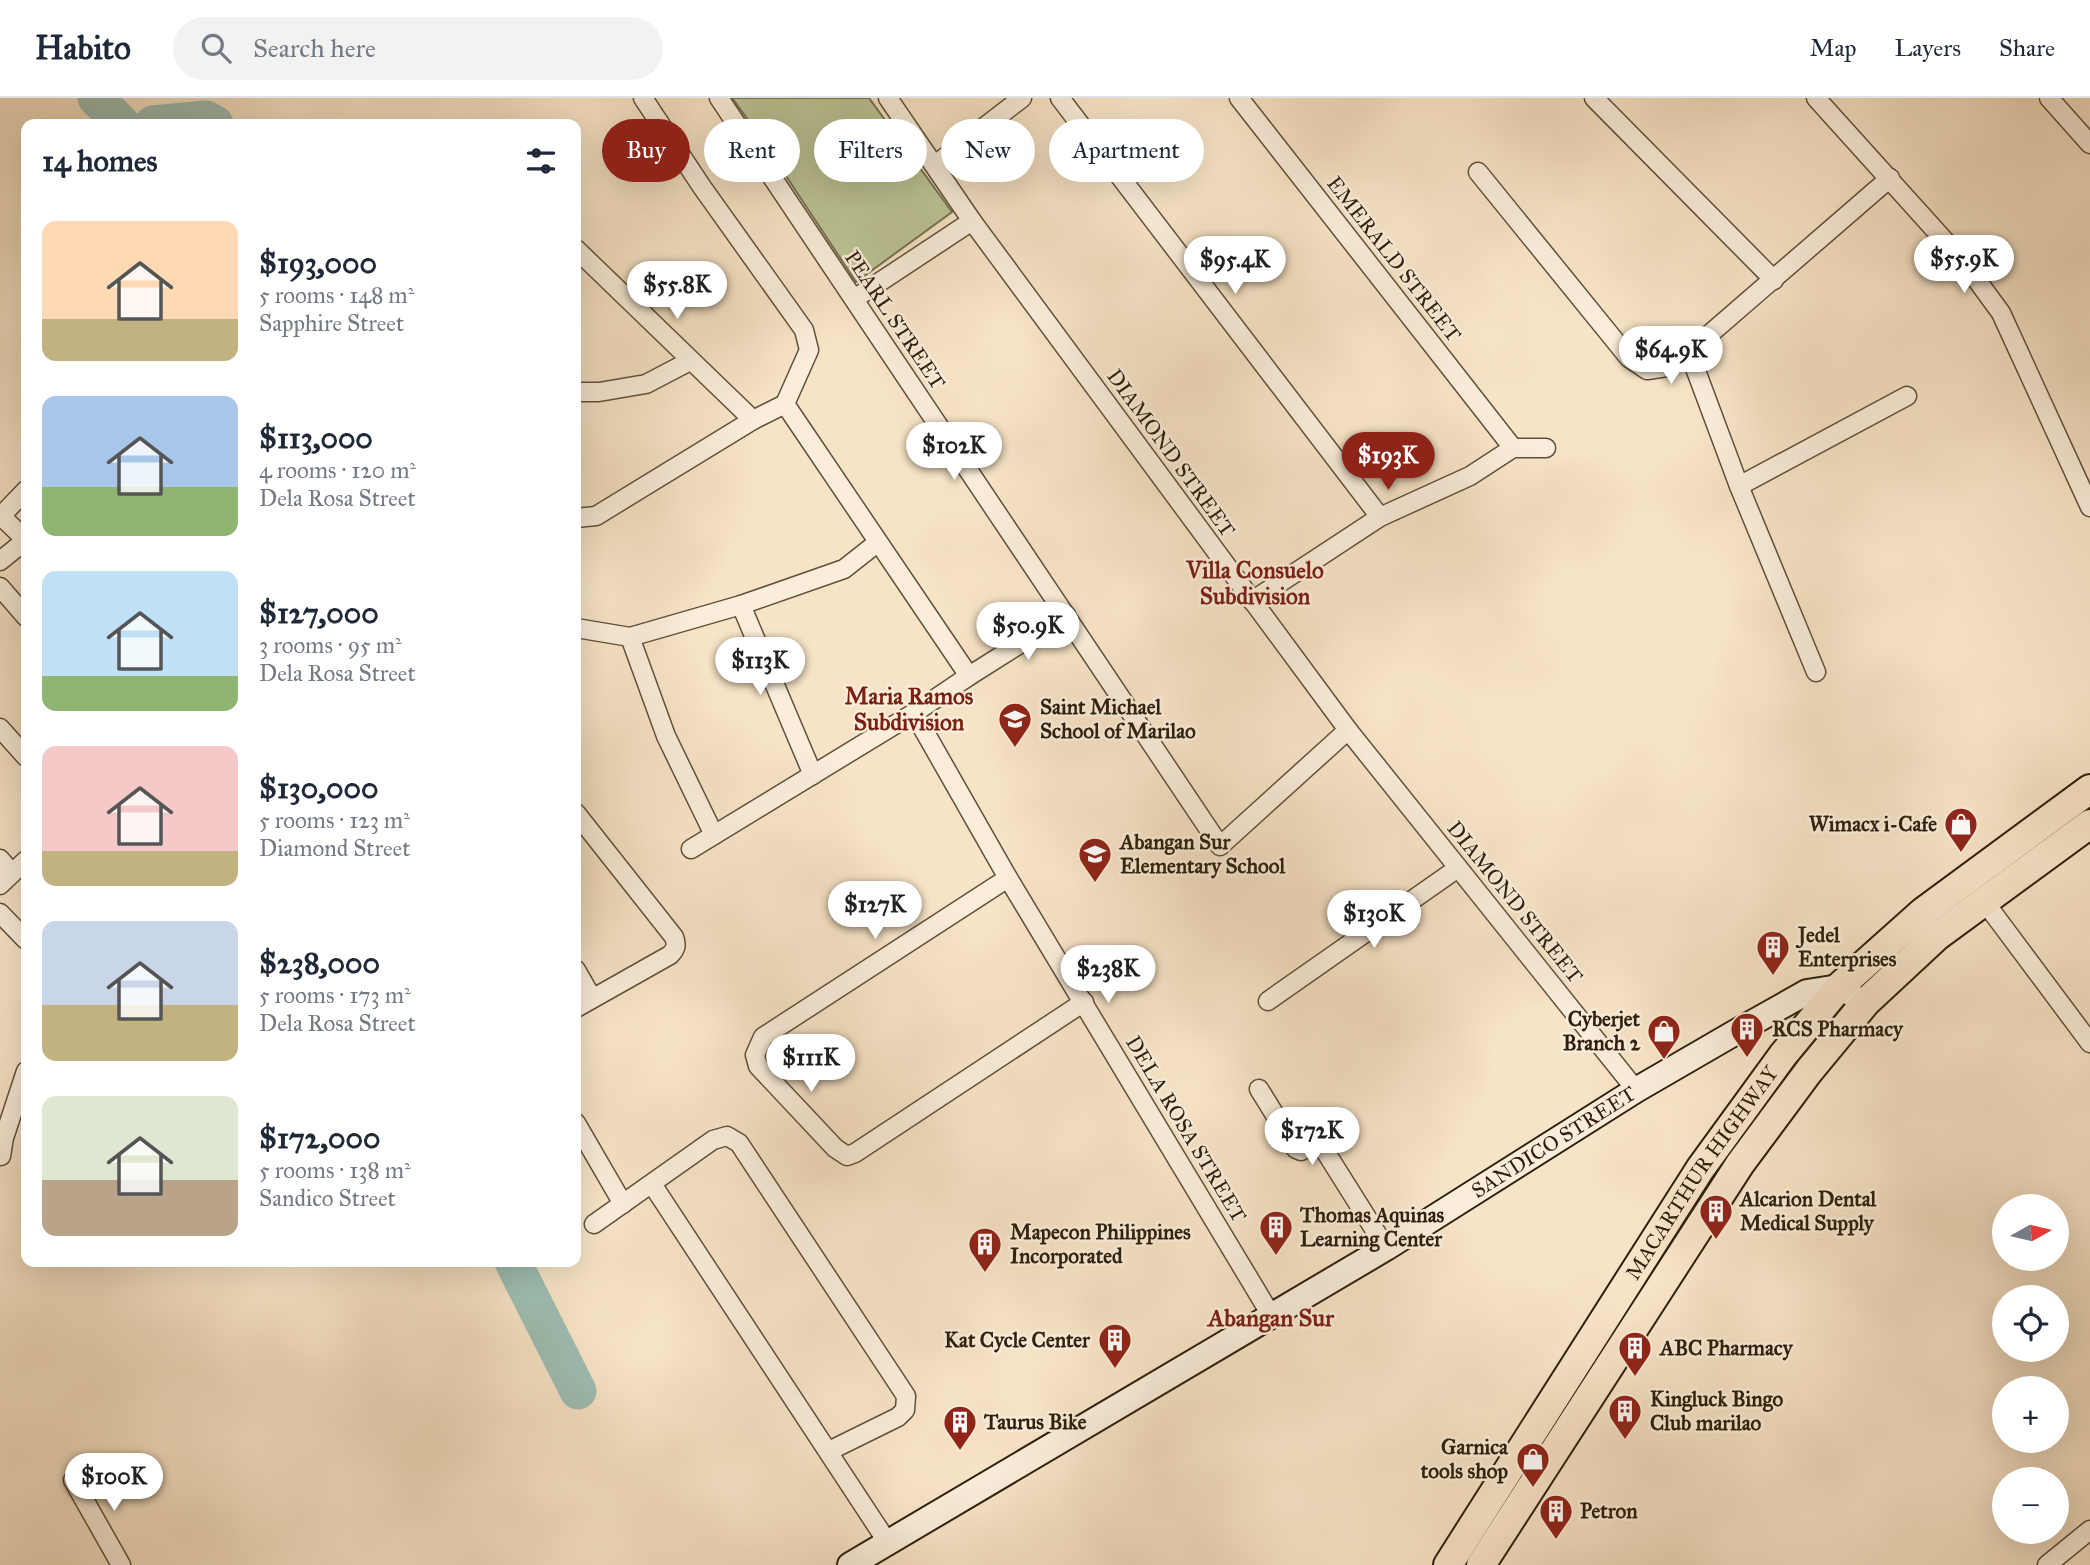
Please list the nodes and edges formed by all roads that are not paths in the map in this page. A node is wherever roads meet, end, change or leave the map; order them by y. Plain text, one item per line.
1 (643, 98) edge
2 (719, 98) edge
3 (888, 98) edge
4 (1022, 98) edge
5 (1060, 98) edge
6 (1239, 98) edge
7 (1594, 98) edge
8 (1816, 98) edge
9 (2049, 98) edge
10 (2090, 144) edge
11 (935, 165) junction
12 (1478, 172) dead end
13 (1890, 178) junction
14 (972, 221) junction
15 (581, 253) edge
16 (1774, 280) junction
17 (854, 299) junction
18 (1689, 352) junction
19 (690, 362) junction
20 (581, 392) edge
21 (1907, 396) dead end
22 (785, 404) junction
23 (753, 421) junction
24 (1513, 448) junction
25 (1546, 448) dead end
26 (1739, 486) junction
27 (21, 496) edge
28 (2090, 507) edge
29 (1380, 517) junction
30 (581, 518) edge
31 (21, 535) edge
32 (877, 543) junction
33 (21, 544) edge
34 (0, 561) edge
35 (0, 587) edge
36 (1252, 601) junction
37 (741, 605) junction
38 (21, 611) edge
39 (1066, 615) junction
40 (581, 629) edge
41 (630, 637) junction
42 (1816, 673) dead end
43 (969, 676) junction
44 (914, 713) junction
45 (0, 728) edge
46 (1348, 730) junction
47 (21, 751) edge
48 (813, 775) junction
49 (2090, 789) edge
50 (581, 819) edge
51 (2090, 824) edge
52 (713, 835) junction
53 (691, 849) dead end
54 (21, 863) edge
55 (1458, 868) junction
56 (4, 872) edge
57 (1008, 878) junction
58 (1984, 901) junction
59 (0, 913) edge
60 (21, 935) edge
61 (581, 979) edge
62 (1839, 987) junction
63 (592, 998) junction
64 (1268, 1001) dead end
65 (1084, 1002) junction
66 (1866, 1002) junction
67 (581, 1005) edge
68 (2090, 1043) edge
69 (21, 1085) edge
70 (1259, 1089) dead end
71 (1636, 1090) junction
72 (581, 1132) edge
73 (1, 1156) edge
74 (652, 1184) junction
75 (622, 1204) junction
76 (594, 1224) dead end
77 (1386, 1248) junction
78 (1271, 1315) junction
79 (830, 1451) junction
80 (74, 1480) dead end
81 (2090, 1530) edge
82 (888, 1543) junction
83 (121, 1565) edge
84 (850, 1565) edge
85 (1448, 1565) edge
86 (1481, 1565) edge
87 (2047, 1565) edge

1 - 22 street
2 - 17 street, PEARL STREET
3 - 11 street, DIAMOND STREET
4 - 11 street
5 - 29 street
6 - 24 street, EMERALD STREET
7 - 16 street
8 - 13 street
9 - 10 street
11 - 14 street, DIAMOND STREET
12 - 18 street
13 - 16 street
13 - 28 street
14 - 17 street
14 - 36 street, DIAMOND STREET
15 - 19 street
16 - 18 street
17 - 39 street, PEARL STREET
18 - 26 street
19 - 20 street
19 - 23 street
21 - 26 street
22 - 23 street
22 - 32 street
23 - 30 street
24 - 25 street
24 - 29 street
26 - 42 street
27 - 31 street
29 - 36 street
32 - 37 street
32 - 43 street
33 - 34 street
35 - 38 street
36 - 46 street, DIAMOND STREET
37 - 41 street
37 - 48 street
39 - 43 street
39 - 46 street, PEARL STREET
40 - 41 street
41 - 52 street
43 - 44 street
44 - 48 street
44 - 57 street, DELA ROSA STREET
45 - 47 street
46 - 55 street, DIAMOND STREET
48 - 52 street
49 - 62 highway, MACARTHUR HIGHWAY
50 - 63 street
51 - 58 highway, MACARTHUR HIGHWAY
52 - 53 street
54 - 56 street
55 - 64 street
55 - 71 street, DIAMOND STREET
57 - 65 street, DELA ROSA STREET
57 - 65 street
58 - 66 highway, MACARTHUR HIGHWAY
58 - 68 street
59 - 60 street
61 - 63 street
62 - 66 main road
62 - 71 main road, SANDICO STREET
62 - 85 highway, MACARTHUR HIGHWAY
63 - 67 street
65 - 78 street, DELA ROSA STREET
66 - 86 highway, MACARTHUR HIGHWAY
69 - 73 street
70 - 77 street
71 - 77 main road, SANDICO STREET
72 - 75 street
74 - 75 street
74 - 79 street
74 - 79 street
75 - 76 street
77 - 78 main road, SANDICO STREET
78 - 82 main road, SANDICO STREET
79 - 82 street
80 - 83 street
81 - 87 street
82 - 84 main road, SANDICO STREET

